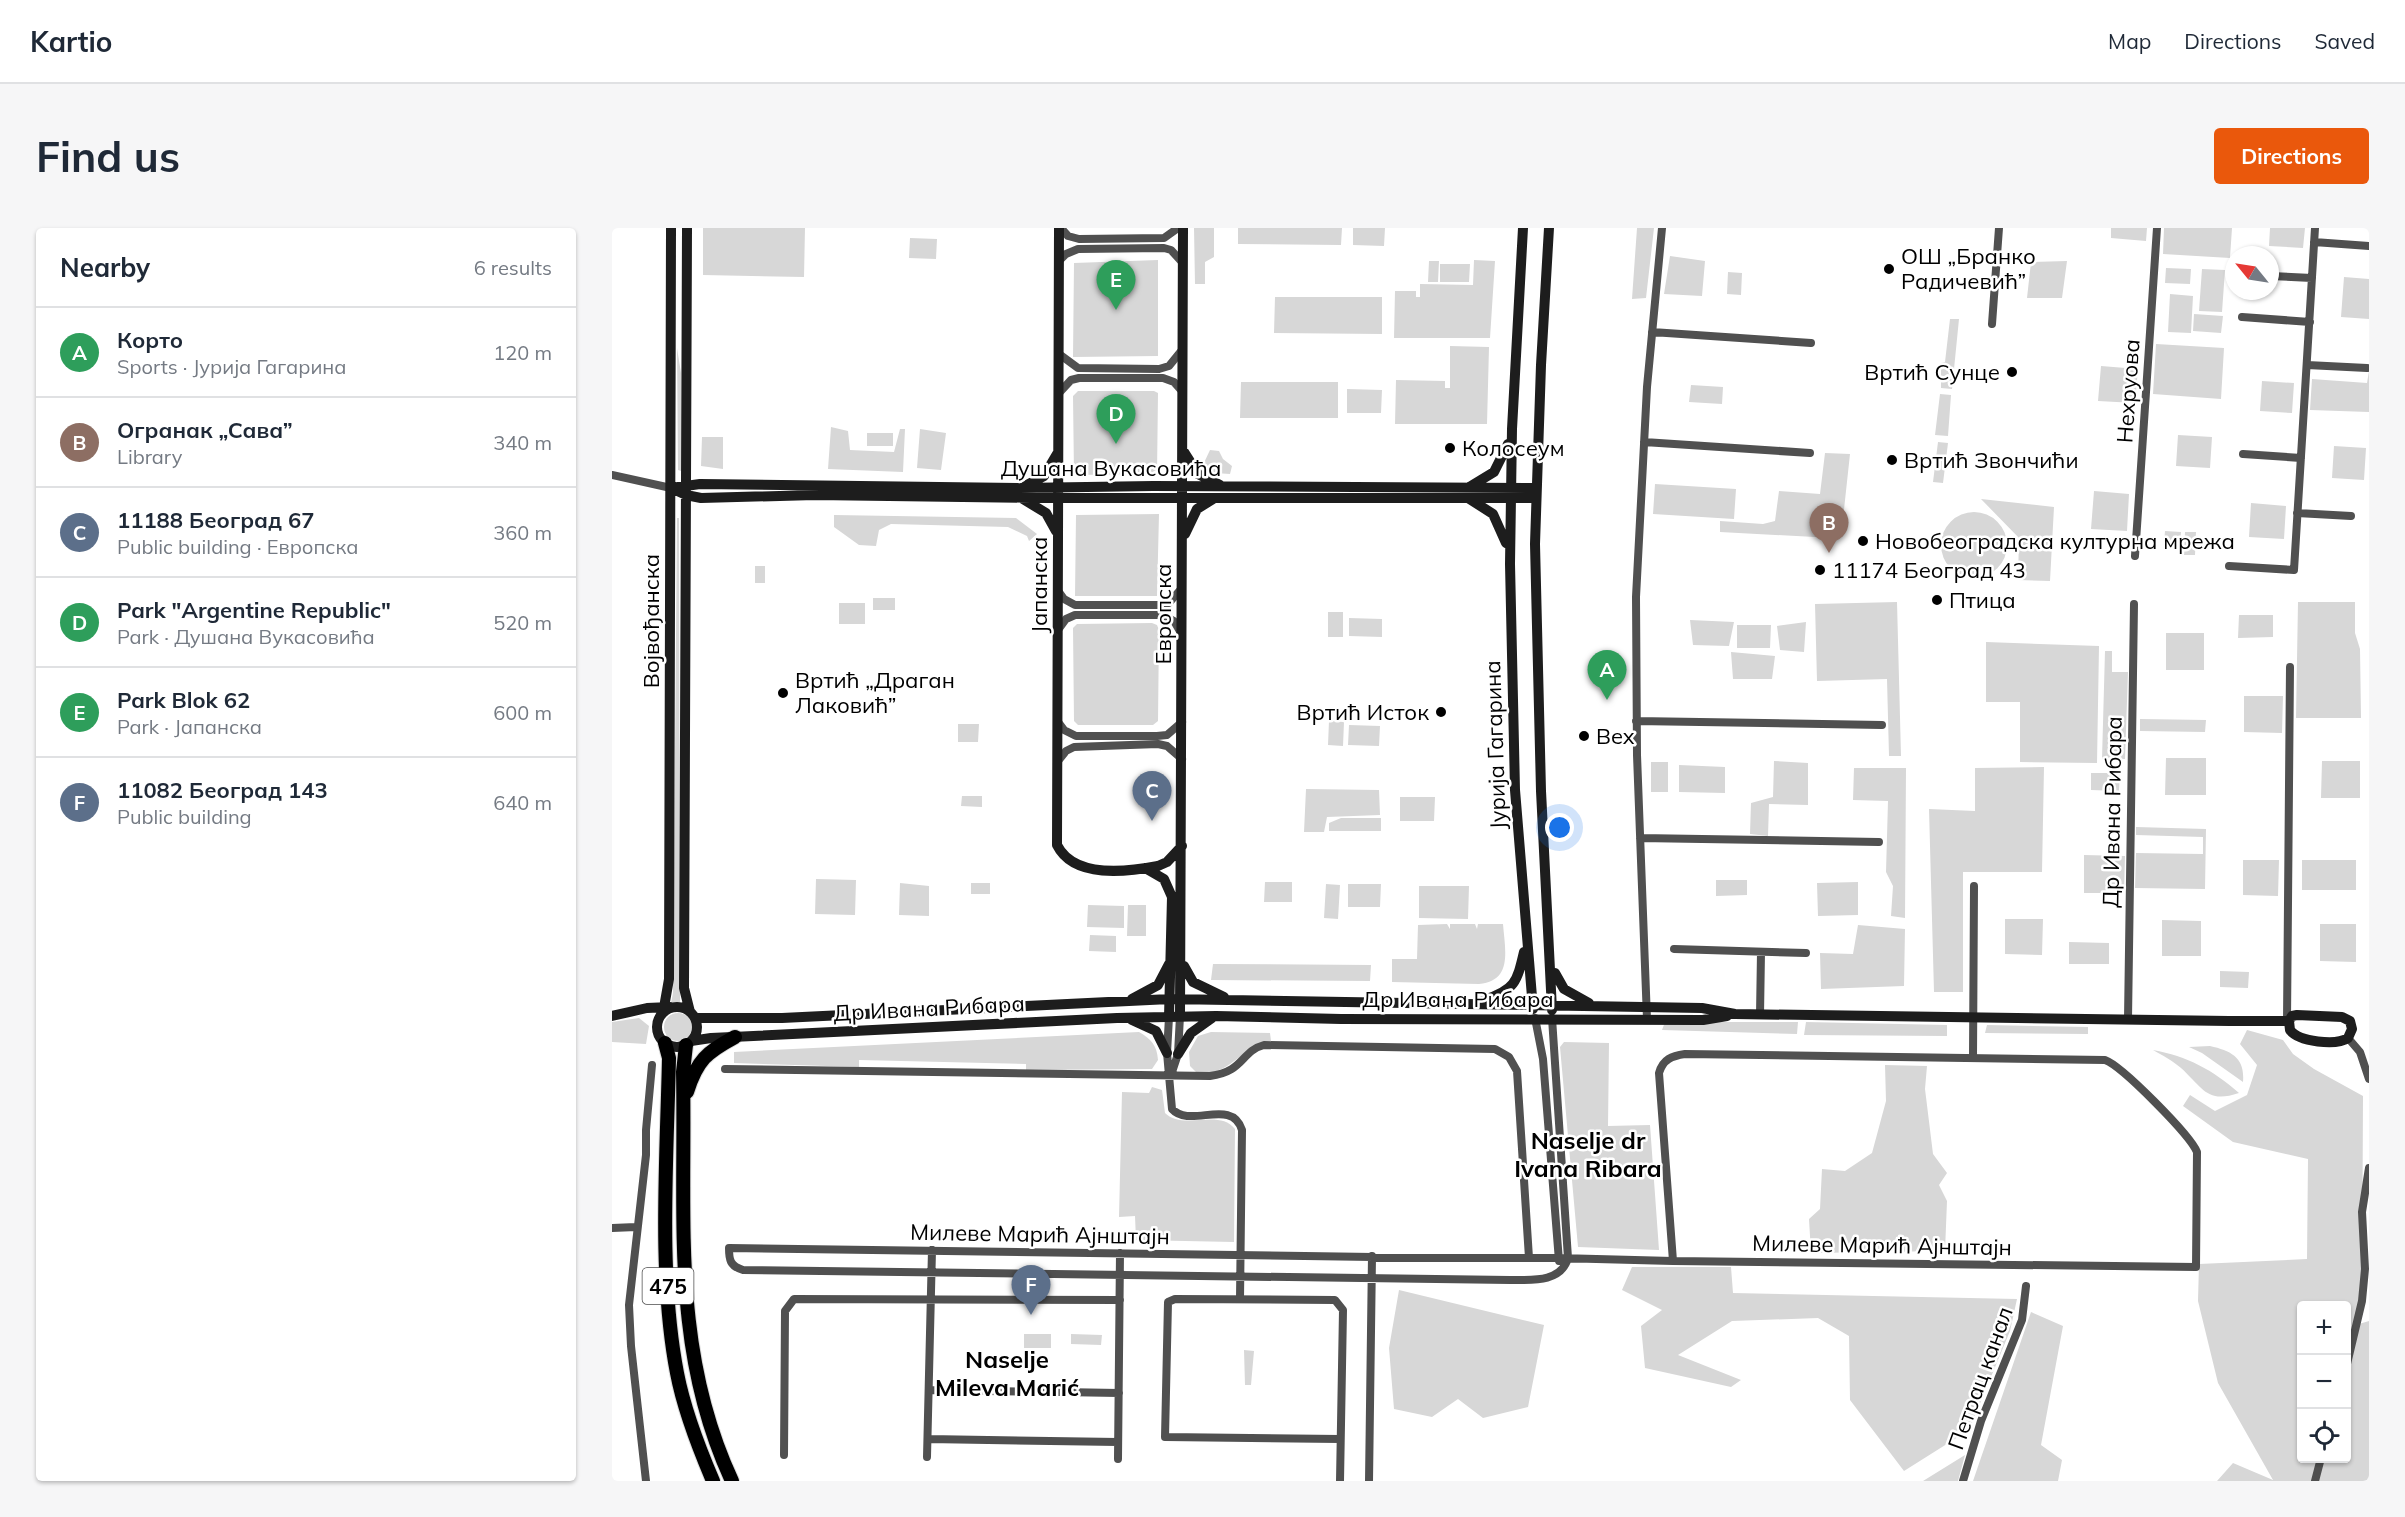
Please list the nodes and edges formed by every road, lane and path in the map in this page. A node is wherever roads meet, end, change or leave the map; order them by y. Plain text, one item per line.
1 (671, 228) edge
2 (687, 228) edge
3 (1060, 228) edge
4 (1178, 228) edge
5 (1183, 228) edge
6 (1523, 228) edge
7 (1550, 228) edge
8 (1662, 228) edge
9 (1999, 228) edge
10 (2157, 228) edge
11 (2315, 228) edge
12 (2314, 242) junction
13 (2369, 246) edge
14 (1059, 261) junction
15 (1182, 261) junction
16 (2279, 276) edge
17 (2312, 278) junction
18 (2242, 316) dead end
19 (2310, 322) junction
20 (1992, 324) dead end
21 (1652, 332) junction
22 (1811, 343) dead end
23 (1183, 348) junction
24 (1059, 354) junction
25 (2307, 365) junction
26 (2367, 368) dead end
27 (1059, 393) junction
28 (1183, 393) junction
29 (1512, 429) junction
30 (1644, 442) junction
31 (1183, 449) junction
32 (1059, 452) junction
33 (1810, 453) dead end
34 (2243, 454) dead end
35 (2301, 458) junction
36 (612, 475) edge
37 (671, 488) junction
38 (686, 490) junction
39 (1183, 492) junction
40 (1222, 492) junction
41 (1464, 492) junction
42 (1511, 492) junction
43 (1020, 493) junction
44 (1058, 493) junction
45 (1536, 493) junction
46 (2297, 513) junction
47 (2351, 516) dead end
48 (1058, 538) junction
49 (1182, 540) junction
50 (2135, 556) dead end
51 (1510, 557) junction
52 (2229, 567) dead end
53 (1182, 587) junction
54 (1058, 590) junction
55 (2134, 604) dead end
56 (1058, 630) junction
57 (1182, 634) junction
58 (2290, 667) dead end
59 (1636, 721) junction
60 (1058, 722) junction
61 (1182, 722) junction
62 (1882, 725) dead end
63 (1182, 759) junction
64 (1058, 761) junction
65 (1640, 838) junction
66 (1879, 842) dead end
67 (1182, 846) junction
68 (1144, 868) junction
69 (1974, 886) dead end
70 (1526, 943) junction
71 (1674, 949) dead end
72 (1761, 952) junction
73 (1806, 953) dead end
74 (1176, 959) junction
75 (1551, 963) junction
76 (669, 979) junction
77 (1175, 999) junction
78 (1232, 1000) junction
79 (1120, 1002) junction
80 (1475, 1002) junction
81 (1532, 1004) junction
82 (1553, 1005) junction
83 (1601, 1006) junction
84 (1647, 1007) junction
85 (643, 1009) junction
86 (668, 1009) junction
87 (1735, 1014) junction
88 (692, 1015) junction
89 (1760, 1015) junction
90 (612, 1016) edge
91 (1175, 1016) junction
92 (1216, 1016) junction
93 (1973, 1017) junction
94 (1117, 1018) junction
95 (1535, 1018) junction
96 (1552, 1018) junction
97 (1647, 1019) junction
98 (2128, 1019) junction
99 (2288, 1021) junction
100 (657, 1025) junction
101 (735, 1037) junction
102 (2348, 1038) junction
103 (665, 1043) junction
104 (688, 1043) junction
105 (1173, 1053) junction
106 (1973, 1058) junction
107 (652, 1065) dead end
108 (725, 1069) dead end
109 (1171, 1076) junction
110 (2369, 1079) edge
111 (684, 1102) junction
112 (2369, 1168) edge
113 (636, 1227) junction
114 (612, 1228) edge
115 (932, 1250) junction
116 (1120, 1253) junction
117 (1240, 1254) junction
118 (1372, 1257) junction
119 (1528, 1258) junction
120 (1558, 1258) junction
121 (1568, 1258) junction
122 (1673, 1261) junction
123 (1564, 1269) junction
124 (932, 1272) junction
125 (1120, 1275) junction
126 (1240, 1276) junction
127 (1372, 1278) junction
128 (2026, 1286) dead end
129 (931, 1298) junction
130 (1240, 1299) junction
131 (1120, 1300) junction
132 (2350, 1355) edge
133 (929, 1390) junction
134 (1119, 1393) junction
135 (928, 1439) junction
136 (1340, 1439) junction
137 (1118, 1442) junction
138 (784, 1455) dead end
139 (927, 1457) dead end
140 (1118, 1459) dead end
141 (2321, 1463) edge
142 (646, 1481) edge
143 (713, 1481) edge
144 (732, 1481) edge
145 (1340, 1481) edge
146 (1369, 1481) edge
147 (1963, 1481) edge
148 (2316, 1481) edge

1 - 37 main road, Војвођанска
2 - 38 main road, Војвођанска
3 - 4 street
3 - 14 main road, Јапанска
5 - 15 main road, Европска
6 - 29 main road, Јурија Гагарина
7 - 45 main road, Јурија Гагарина
8 - 21 street
9 - 20 street
10 - 50 street, Нехруова
11 - 12 street
12 - 13 street
12 - 17 street
14 - 15 street
14 - 24 main road, Јапанска
15 - 23 main road, Европска
16 - 17 street
17 - 19 street
18 - 19 street
19 - 25 street
21 - 22 street
21 - 30 street
23 - 24 street
23 - 28 main road, Европска
24 - 27 main road, Јапанска
25 - 26 street
25 - 35 street
27 - 28 street
27 - 32 main road, Јапанска
28 - 31 main road, Европска
29 - 41 main road
29 - 42 main road, Јурија Гагарина
30 - 33 street
30 - 59 street
31 - 39 main road, Европска
31 - 40 main road
32 - 43 main road
32 - 44 main road, Јапанска
34 - 35 street
35 - 46 street
36 - 37 street
37 - 38 main road, Душана Вукасовића
37 - 76 main road, Војвођанска
38 - 43 main road, Душана Вукасовића
38 - 88 main road, Војвођанска
39 - 40 main road, Душана Вукасовића
39 - 44 main road, Душана Вукасовића
39 - 49 main road, Европска
40 - 41 main road, Душана Вукасовића
40 - 49 main road
41 - 42 main road, Душана Вукасовића
41 - 51 main road
42 - 45 main road, Душана Вукасовића
42 - 51 main road, Јурија Гагарина
43 - 44 main road, Душана Вукасовића
43 - 48 main road
44 - 48 main road, Јапанска
45 - 75 main road, Јурија Гагарина
46 - 47 street
46 - 52 street
48 - 54 main road, Јапанска
49 - 53 main road, Европска
51 - 70 main road, Јурија Гагарина
53 - 54 street
53 - 57 main road, Европска
54 - 56 main road, Јапанска
55 - 98 street, Др Ивана Рибара
56 - 57 street
56 - 60 main road, Јапанска
57 - 61 main road, Европска
58 - 99 street
59 - 62 street
59 - 65 street
60 - 61 street
60 - 64 main road, Јапанска
61 - 63 main road, Европска
63 - 64 street
63 - 67 main road, Европска
64 - 68 main road, Јапанска
65 - 66 street
65 - 84 street
67 - 68 main road, Јапанска
67 - 74 main road, Европска
68 - 74 main road, Европска
69 - 93 street
70 - 80 main road
70 - 81 main road, Јурија Гагарина
71 - 72 street
72 - 73 street
72 - 89 street
74 - 77 main road, Европска
74 - 78 main road
74 - 79 main road
75 - 82 main road, Јурија Гагарина
75 - 83 main road
76 - 85 main road
76 - 86 main road, Војвођанска
77 - 78 main road, Др Ивана Рибара
77 - 79 main road, Др Ивана Рибара
77 - 91 main road
78 - 80 main road, Др Ивана Рибара
79 - 88 main road, Др Ивана Рибара
80 - 81 main road, Др Ивана Рибара
81 - 82 main road, Др Ивана Рибара
81 - 95 main road, Јурија Гагарина
82 - 83 main road, Др Ивана Рибара
82 - 96 main road, Јурија Гагарина
83 - 84 main road, Др Ивана Рибара
84 - 87 main road, Др Ивана Рибара
84 - 97 street
85 - 86 main road
85 - 90 main road
85 - 100 main road
86 - 88 main road
86 - 100 main road
87 - 89 main road, Др Ивана Рибара
87 - 97 main road, Др Ивана Рибара
88 - 104 main road
89 - 93 main road, Др Ивана Рибара
91 - 92 main road, Др Ивана Рибара
91 - 94 main road, Др Ивана Рибара
91 - 105 street
92 - 95 main road, Др Ивана Рибара
92 - 105 main road
93 - 98 main road, Др Ивана Рибара
93 - 106 street
94 - 101 main road, Др Ивана Рибара
94 - 105 main road
95 - 96 main road, Др Ивана Рибара
95 - 120 street, Јурија Гагарина
96 - 97 main road, Др Ивана Рибара
96 - 121 street, Јурија Гагарина
98 - 99 main road, Др Ивана Рибара
99 - 102 main road
99 - 102 main road, Др Ивана Рибара
100 - 103 main road
101 - 104 main road, Др Ивана Рибара
101 - 111 highway
102 - 110 street
103 - 104 main road
103 - 143 highway, 475
104 - 111 highway, 475
105 - 109 street
106 - 122 street
106 - 122 street, Милеве Марић Ајнштајн
107 - 113 street
108 - 109 street
109 - 117 street
109 - 119 street
111 - 144 highway, 475
112 - 132 street
113 - 114 street
113 - 142 street
115 - 116 street, Милеве Марић Ајнштајн
115 - 124 street
115 - 124 street, Милеве Марић Ајнштајн
116 - 117 street, Милеве Марић Ајнштајн
116 - 125 street
117 - 118 street, Милеве Марић Ајнштајн
117 - 126 street
118 - 119 street, Милеве Марић Ајнштајн
118 - 127 street
119 - 120 street, Милеве Марић Ајнштајн
120 - 121 street, Милеве Марић Ајнштајн
120 - 123 street
121 - 122 street, Милеве Марић Ајнштајн
121 - 123 street
123 - 127 street, Милеве Марић Ајнштајн
124 - 125 street, Милеве Марић Ајнштајн
124 - 129 street, Милеве Марић Ајнштајн
125 - 126 street, Милеве Марић Ајнштајн
125 - 131 street, Милеве Марић Ајнштајн
126 - 127 street, Милеве Марић Ајнштајн
126 - 130 street
127 - 146 street
128 - 147 street, Петрац канал
129 - 131 street
129 - 133 street, Милеве Марић Ајнштајн
129 - 138 street
130 - 136 street
130 - 136 street
131 - 134 street, Милеве Марић Ајнштајн
133 - 134 street
133 - 135 street, Милеве Марић Ајнштајн
134 - 137 street, Милеве Марић Ајнштајн
135 - 137 street
135 - 139 street, Милеве Марић Ајнштајн
136 - 145 street
137 - 140 street, Милеве Марић Ајнштајн
141 - 148 street

